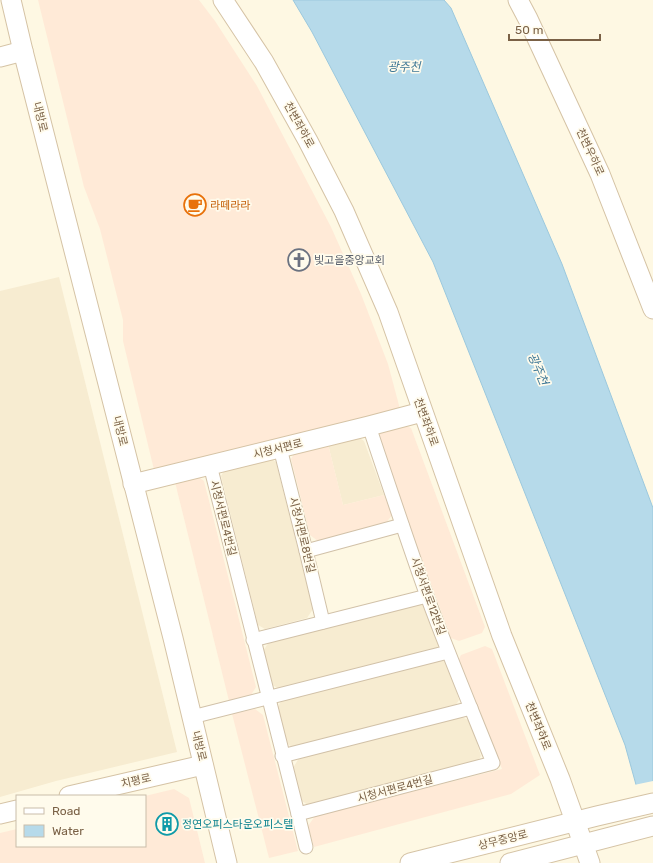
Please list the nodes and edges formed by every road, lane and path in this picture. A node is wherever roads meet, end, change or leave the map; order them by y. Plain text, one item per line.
1 (11, 0) edge
2 (223, 0) edge
3 (518, 0) edge
4 (23, 51) junction
5 (0, 57) edge
6 (653, 309) edge
7 (422, 412) junction
8 (370, 426) junction
9 (280, 448) junction
10 (210, 465) junction
11 (133, 484) junction
12 (402, 525) junction
13 (306, 551) junction
14 (427, 596) junction
15 (323, 622) junction
16 (253, 640) junction
17 (448, 652) junction
18 (268, 698) junction
19 (472, 708) junction
20 (192, 717) junction
21 (282, 756) junction
22 (493, 764) joint
23 (203, 765) junction
24 (73, 795) edge
25 (653, 803) edge
26 (16, 810) edge
27 (0, 814) edge
28 (298, 814) junction
29 (575, 822) junction
30 (653, 826) edge
31 (583, 844) junction
32 (306, 847) dead end
33 (227, 863) edge
34 (410, 863) edge
35 (510, 863) edge
36 (590, 863) edge

1 - 4 street, 내방로
2 - 7 street, 천변좌하로
3 - 6 street, 천변우하로
4 - 5 street
4 - 11 street, 내방로
7 - 8 street, 시청서편로
7 - 29 street, 천변좌하로
8 - 9 street, 시청서편로
8 - 12 street, 시청서편로12번길
9 - 10 street, 시청서편로
9 - 13 street, 시청서편로8번길
10 - 11 street, 시청서편로
10 - 16 street, 시청서편로4번길
11 - 20 street, 내방로
12 - 13 street
12 - 14 street, 시청서편로12번길
13 - 15 street, 시청서편로8번길
14 - 15 street
14 - 17 street, 시청서편로12번길
15 - 16 street
16 - 18 street, 시청서편로4번길
17 - 18 street
17 - 19 street, 시청서편로12번길
18 - 20 street
18 - 21 street, 시청서편로4번길
19 - 21 street
19 - 22 street, 시청서편로12번길
20 - 23 street, 내방로
21 - 28 street, 시청서편로4번길
22 - 28 street, 시청서편로4번길
23 - 24 street, 치평로
23 - 33 street, 내방로
25 - 29 street, 상무중앙로
26 - 27 street
28 - 32 street, 시청서편로4번길
29 - 31 street, 천변좌하로
29 - 34 street, 상무중앙로
30 - 31 street
31 - 35 street
31 - 36 street, 천변좌하로

